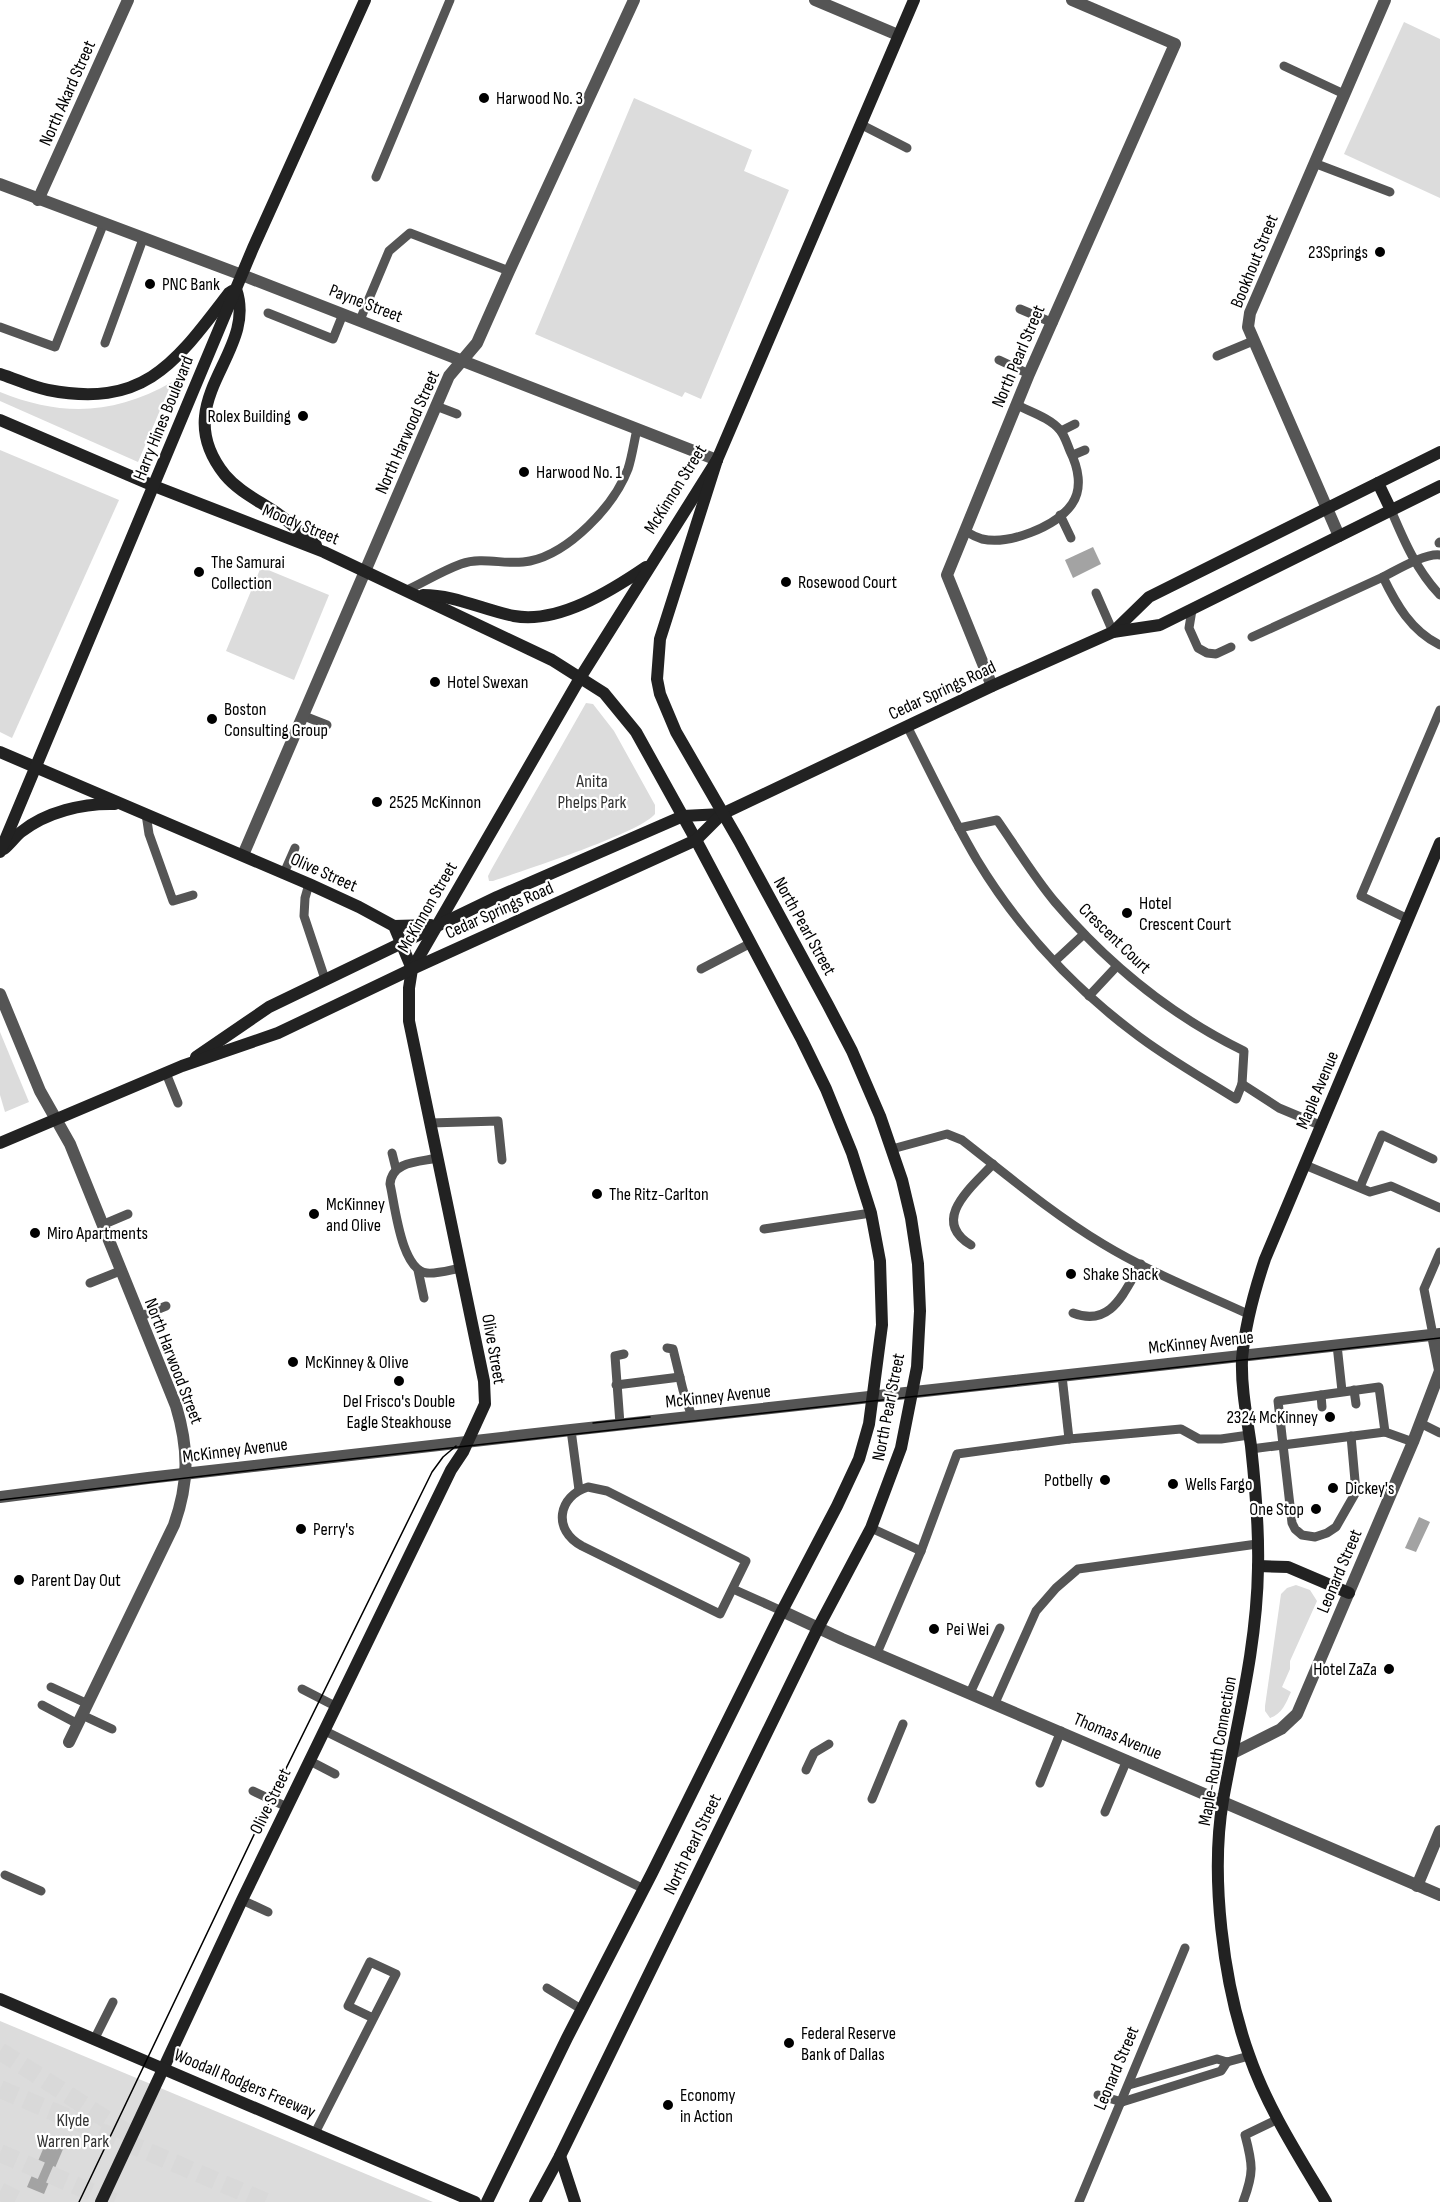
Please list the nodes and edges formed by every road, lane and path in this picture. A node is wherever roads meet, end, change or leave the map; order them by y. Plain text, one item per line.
1 (128, 0) edge
2 (365, 0) edge
3 (450, 0) edge
4 (634, 0) edge
5 (815, 0) edge
6 (914, 0) edge
7 (1072, 0) edge
8 (1385, 0) edge
9 (898, 35) junction
10 (1284, 66) dead end
11 (1344, 94) junction
12 (860, 124) junction
13 (907, 148) dead end
14 (1314, 163) junction
15 (376, 177) dead end
16 (0, 184) edge
17 (1390, 192) dead end
18 (38, 200) junction
19 (103, 225) junction
20 (143, 239) junction
21 (508, 271) junction
22 (242, 275) junction
23 (236, 289) junction
24 (1020, 309) dead end
25 (268, 313) dead end
26 (343, 314) junction
27 (360, 320) junction
28 (1053, 323) junction
29 (0, 327) edge
30 (1253, 341) junction
31 (105, 343) dead end
32 (1217, 356) dead end
33 (999, 360) dead end
34 (464, 361) junction
35 (0, 374) edge
36 (1029, 374) junction
37 (1017, 405) junction
38 (436, 406) junction
39 (457, 414) dead end
40 (0, 420) edge
41 (1075, 424) dead end
42 (637, 429) junction
43 (1061, 431) junction
44 (1085, 450) dead end
45 (1440, 452) edge
46 (1072, 455) junction
47 (717, 460) junction
48 (1378, 483) junction
49 (154, 486) junction
50 (1440, 486) edge
51 (1326, 508) junction
52 (1391, 510) junction
53 (1060, 515) junction
54 (965, 531) junction
55 (1339, 536) junction
56 (1071, 538) dead end
57 (324, 552) junction
58 (1440, 555) edge
59 (1415, 562) junction
60 (649, 566) junction
61 (366, 571) junction
62 (1383, 577) junction
63 (407, 590) junction
64 (1096, 592) dead end
65 (1440, 595) edge
66 (419, 596) junction
67 (1192, 610) junction
68 (1113, 632) junction
69 (1252, 637) dead end
70 (1440, 645) edge
71 (1231, 647) dead end
72 (580, 678) junction
73 (992, 686) junction
74 (1440, 710) edge
75 (304, 716) junction
76 (327, 726) dead end
77 (908, 726) junction
78 (0, 752) edge
79 (35, 767) junction
80 (125, 805) junction
81 (146, 814) junction
82 (722, 814) junction
83 (682, 816) junction
84 (959, 828) junction
85 (696, 840) junction
86 (1440, 843) edge
87 (295, 848) dead end
88 (0, 853) edge
89 (243, 855) junction
90 (284, 873) junction
91 (309, 884) junction
92 (193, 895) dead end
93 (1408, 919) junction
94 (438, 924) junction
95 (394, 926) junction
96 (1084, 934) junction
97 (400, 943) junction
98 (751, 943) junction
99 (1055, 962) junction
100 (1117, 966) junction
101 (412, 969) junction
102 (701, 969) dead end
103 (325, 979) junction
104 (0, 994) edge
105 (1089, 996) junction
106 (182, 1066) junction
107 (166, 1073) junction
108 (1242, 1084) junction
109 (178, 1103) dead end
110 (57, 1120) junction
111 (430, 1123) junction
112 (1322, 1126) junction
113 (0, 1143) edge
114 (892, 1149) junction
115 (392, 1152) dead end
116 (438, 1158) junction
117 (1433, 1159) dead end
118 (502, 1160) dead end
119 (993, 1164) junction
120 (1305, 1165) junction
121 (396, 1169) junction
122 (1360, 1187) junction
123 (1440, 1208) edge
124 (870, 1213) junction
125 (128, 1215) dead end
126 (102, 1226) junction
127 (764, 1229) dead end
128 (971, 1245) dead end
129 (1440, 1252) edge
130 (1141, 1264) junction
131 (460, 1268) junction
132 (418, 1270) junction
133 (120, 1271) junction
134 (90, 1283) dead end
135 (424, 1298) dead end
136 (166, 1306) dead end
137 (1073, 1313) dead end
138 (1248, 1314) junction
139 (139, 1317) junction
140 (1437, 1334) edge
141 (1337, 1345) junction
142 (668, 1348) dead end
143 (624, 1354) dead end
144 (1243, 1356) junction
145 (1440, 1371) edge
146 (1062, 1376) junction
147 (680, 1377) junction
148 (616, 1385) junction
149 (1354, 1390) junction
150 (1342, 1391) junction
151 (912, 1393) junction
152 (1321, 1395) junction
153 (873, 1397) junction
154 (1298, 1398) junction
155 (1356, 1404) dead end
156 (1322, 1407) dead end
157 (1299, 1410) dead end
158 (692, 1417) junction
159 (620, 1424) junction
160 (1358, 1424) dead end
161 (1420, 1424) junction
162 (1325, 1428) dead end
163 (571, 1430) junction
164 (1301, 1430) dead end
165 (1385, 1432) junction
166 (1440, 1433) edge
167 (1249, 1435) junction
168 (1355, 1436) junction
169 (1069, 1439) junction
170 (1327, 1439) junction
171 (467, 1442) junction
172 (1302, 1442) junction
173 (1413, 1442) junction
174 (1283, 1445) junction
175 (1251, 1449) junction
176 (186, 1473) junction
177 (579, 1490) junction
178 (0, 1497) edge
179 (871, 1528) junction
180 (1257, 1544) junction
181 (921, 1551) junction
182 (1258, 1566) junction
183 (733, 1589) junction
184 (1349, 1593) junction
185 (782, 1611) junction
186 (818, 1628) junction
187 (1000, 1628) dead end
188 (877, 1653) junction
189 (51, 1687) dead end
190 (302, 1689) dead end
191 (970, 1693) junction
192 (995, 1703) junction
193 (42, 1705) dead end
194 (337, 1707) junction
195 (83, 1714) junction
196 (903, 1724) dead end
197 (112, 1729) dead end
198 (325, 1731) junction
199 (1061, 1731) junction
200 (69, 1742) dead end
201 (829, 1744) dead end
202 (1233, 1753) junction
203 (1127, 1760) junction
204 (310, 1761) junction
205 (806, 1770) dead end
206 (335, 1774) dead end
207 (1040, 1784) dead end
208 (253, 1791) dead end
209 (872, 1799) dead end
210 (1223, 1802) junction
211 (287, 1807) junction
212 (1105, 1812) dead end
213 (1440, 1831) edge
214 (5, 1875) dead end
215 (1418, 1886) junction
216 (644, 1889) junction
217 (41, 1892) dead end
218 (1440, 1895) edge
219 (242, 1900) junction
220 (268, 1912) dead end
221 (1185, 1948) dead end
222 (547, 1988) dead end
223 (0, 1999) edge
224 (113, 2002) dead end
225 (581, 2009) junction
226 (374, 2018) junction
227 (95, 2038) junction
228 (1249, 2056) junction
229 (1227, 2062) junction
230 (163, 2068) junction
231 (1129, 2085) junction
232 (1098, 2095) dead end
233 (1122, 2102) junction
234 (1278, 2119) junction
235 (315, 2133) junction
236 (560, 2156) junction
237 (101, 2202) edge
238 (475, 2202) edge
239 (487, 2202) edge
240 (535, 2202) edge
241 (575, 2202) edge
242 (1079, 2202) edge
243 (1243, 2202) edge
244 (1326, 2202) edge

1 - 18 street, North Akard Street
2 - 22 main road, Harry Hines Boulevard
3 - 15 lane
4 - 21 street, North Harwood Street
5 - 9 street
6 - 9 main road, McKinnon Street
7 - 28 street, North Pearl Street
8 - 11 street, Bookhout Street
9 - 12 main road, McKinnon Street
10 - 11 lane
11 - 14 street, Bookhout Street
12 - 13 lane
12 - 47 main road, McKinnon Street
14 - 17 lane
14 - 30 street, Bookhout Street
16 - 18 street, Payne Street
18 - 19 street, Payne Street
19 - 20 street, Payne Street
19 - 29 lane
20 - 22 street, Payne Street
20 - 31 lane
21 - 27 lane
21 - 34 street, North Harwood Street
22 - 23 main road, Harry Hines Boulevard
22 - 26 street, Payne Street
23 - 35 main road
23 - 49 main road, Harry Hines Boulevard
23 - 57 main road
24 - 28 lane
25 - 26 lane
26 - 27 street, Payne Street
27 - 34 street, Payne Street
28 - 36 street, North Pearl Street
30 - 32 lane
30 - 51 street, Bookhout Street
33 - 36 lane
34 - 38 street, North Harwood Street
34 - 42 street, Payne Street
36 - 37 street, North Pearl Street
37 - 43 lane
37 - 54 street, North Pearl Street
38 - 39 lane
38 - 61 street, North Harwood Street
40 - 49 main road, Moody Street
41 - 43 lane
42 - 47 street, Payne Street
42 - 63 lane
43 - 46 lane
44 - 46 lane
45 - 48 main road, Cedar Springs Road
46 - 53 lane
47 - 60 main road, McKinnon Street
47 - 82 main road, North Pearl Street
48 - 51 main road, Cedar Springs Road
48 - 52 main road
49 - 57 main road, Moody Street
49 - 79 main road, Harry Hines Boulevard
50 - 52 main road, Cedar Springs Road
51 - 55 street, Bookhout Street
51 - 68 main road, Cedar Springs Road
52 - 55 main road, Cedar Springs Road
52 - 59 lane
53 - 54 lane
53 - 56 lane
54 - 73 street, North Pearl Street
55 - 67 main road, Cedar Springs Road
57 - 61 main road, Moody Street
58 - 59 lane
59 - 62 lane
59 - 65 lane
60 - 66 main road
60 - 72 main road, McKinnon Street
61 - 63 main road, Moody Street
61 - 75 street, North Harwood Street
62 - 69 lane
62 - 70 lane
63 - 66 main road, Moody Street
64 - 68 lane
66 - 72 main road, Moody Street
67 - 68 main road, Cedar Springs Road
67 - 71 lane
68 - 73 main road, Cedar Springs Road
72 - 83 main road, North Pearl Street
72 - 94 main road, McKinnon Street
73 - 77 main road, Cedar Springs Road
74 - 93 lane
75 - 76 lane
75 - 89 street, North Harwood Street
77 - 82 main road, Cedar Springs Road
77 - 84 lane
78 - 79 main road, Olive Street
79 - 80 main road, Olive Street
79 - 88 main road, Harry Hines Boulevard
80 - 81 main road, Olive Street
80 - 88 main road
81 - 89 main road, Olive Street
81 - 92 lane
82 - 83 main road, Cedar Springs Road
82 - 85 main road, Cedar Springs Road
82 - 114 main road, North Pearl Street
83 - 85 main road, North Pearl Street
83 - 94 main road, Cedar Springs Road
84 - 96 lane, Crescent Court
84 - 99 lane
85 - 98 main road, North Pearl Street
85 - 101 main road, Cedar Springs Road
86 - 93 main road, Maple Avenue
87 - 90 lane
89 - 90 main road, Olive Street
90 - 91 main road, Olive Street
91 - 95 main road, Olive Street
91 - 103 lane
93 - 112 main road, Maple Avenue
94 - 95 main road, Cedar Springs Road
94 - 97 main road, Cedar Springs Road
94 - 101 main road, McKinnon Street
95 - 97 main road
96 - 99 lane
96 - 100 lane, Crescent Court
97 - 101 main road
97 - 103 main road, Cedar Springs Road
98 - 102 lane
98 - 124 main road, North Pearl Street
99 - 105 lane
100 - 105 lane
100 - 108 lane, Crescent Court
101 - 106 main road, Cedar Springs Road
101 - 111 main road, Olive Street
103 - 106 main road, Cedar Springs Road
104 - 110 street, North Harwood Street
105 - 108 lane
106 - 107 main road, Cedar Springs Road
107 - 109 lane
107 - 110 main road, Cedar Springs Road
108 - 112 lane
110 - 113 main road, Cedar Springs Road
110 - 126 street, North Harwood Street
111 - 116 main road, Olive Street
111 - 118 lane
112 - 120 main road, Maple Avenue
114 - 119 lane
114 - 151 main road, North Pearl Street
115 - 121 lane
116 - 121 lane
116 - 131 main road, Olive Street
117 - 122 lane
119 - 128 lane
119 - 130 lane
120 - 122 lane
120 - 138 main road, Maple Avenue
121 - 132 lane
122 - 123 lane
124 - 127 lane
124 - 153 main road, North Pearl Street
125 - 126 lane
126 - 133 street, North Harwood Street
129 - 140 lane
130 - 137 lane
130 - 138 lane
131 - 132 lane
131 - 171 main road, Olive Street
132 - 135 lane
133 - 134 lane
133 - 139 street, North Harwood Street
136 - 139 lane
138 - 144 main road, Maple Avenue
139 - 176 street, North Harwood Street
140 - 141 street, McKinney Avenue
140 - 145 street, Leonard Street
141 - 144 street, McKinney Avenue
141 - 150 lane
142 - 147 lane
143 - 148 lane
144 - 146 street, McKinney Avenue
144 - 167 main road, Maple-Routh Connection
145 - 161 street, Leonard Street
146 - 151 street, McKinney Avenue
146 - 169 lane
147 - 148 lane
147 - 158 lane
148 - 159 lane
149 - 150 lane
149 - 155 lane
149 - 165 lane
150 - 152 lane
151 - 153 street, McKinney Avenue
151 - 179 main road, North Pearl Street
152 - 154 lane
152 - 156 lane
153 - 158 street, McKinney Avenue
153 - 185 main road, North Pearl Street
154 - 157 lane
154 - 174 lane
158 - 159 street, McKinney Avenue
159 - 163 street, McKinney Avenue
160 - 168 lane
161 - 166 lane
161 - 173 street, Leonard Street
162 - 170 lane
163 - 171 street, McKinney Avenue
163 - 177 lane
164 - 172 lane
165 - 168 lane
165 - 173 lane
167 - 169 lane
167 - 175 main road, Maple-Routh Connection
168 - 170 lane
168 - 174 lane
169 - 181 lane
170 - 172 lane
171 - 176 street, McKinney Avenue
171 - 194 main road, Olive Street
172 - 174 lane
173 - 184 street, Leonard Street
174 - 175 lane
175 - 180 main road, Maple-Routh Connection
176 - 178 street, McKinney Avenue
176 - 195 street, North Harwood Street
177 - 183 lane
177 - 183 lane
179 - 181 lane
179 - 186 main road, North Pearl Street
180 - 182 main road, Maple-Routh Connection
180 - 192 lane
181 - 188 lane
182 - 184 main road
182 - 202 main road, Maple-Routh Connection
183 - 185 lane
184 - 202 street, Leonard Street
185 - 186 street, Thomas Avenue
185 - 216 main road, North Pearl Street
186 - 188 street, Thomas Avenue
186 - 236 main road, North Pearl Street
187 - 191 lane
188 - 191 street, Thomas Avenue
189 - 195 lane
190 - 194 lane
191 - 192 street, Thomas Avenue
192 - 199 street, Thomas Avenue
193 - 195 lane
194 - 198 main road, Olive Street
195 - 197 lane
195 - 200 street, North Harwood Street
196 - 209 lane
198 - 204 main road, Olive Street
198 - 216 lane
199 - 203 street, Thomas Avenue
199 - 207 lane
201 - 205 lane
202 - 210 main road, Maple-Routh Connection
203 - 210 street, Thomas Avenue
203 - 212 lane
204 - 206 lane
204 - 211 main road, Olive Street
208 - 211 lane
210 - 215 street, Thomas Avenue
210 - 228 main road, Maple-Routh Connection
211 - 219 main road, Olive Street
213 - 215 street
214 - 217 lane
215 - 218 street, Thomas Avenue
216 - 225 main road, North Pearl Street
219 - 220 lane
219 - 230 main road, Olive Street
221 - 231 lane, Leonard Street
222 - 225 lane
223 - 227 main road, Woodall Rodgers Freeway
224 - 227 lane
225 - 239 main road, North Pearl Street
226 - 226 lane
226 - 235 lane
227 - 230 main road, Woodall Rodgers Freeway
228 - 229 lane
228 - 234 main road, Maple-Routh Connection
229 - 231 lane
229 - 233 lane
230 - 235 main road, Woodall Rodgers Freeway
230 - 237 main road, Olive Street
231 - 233 lane, Leonard Street
232 - 233 lane
233 - 242 lane, Leonard Street
234 - 243 lane
234 - 244 main road, Maple-Routh Connection
235 - 238 main road, Woodall Rodgers Freeway
236 - 240 main road, North Pearl Street
236 - 241 main road

